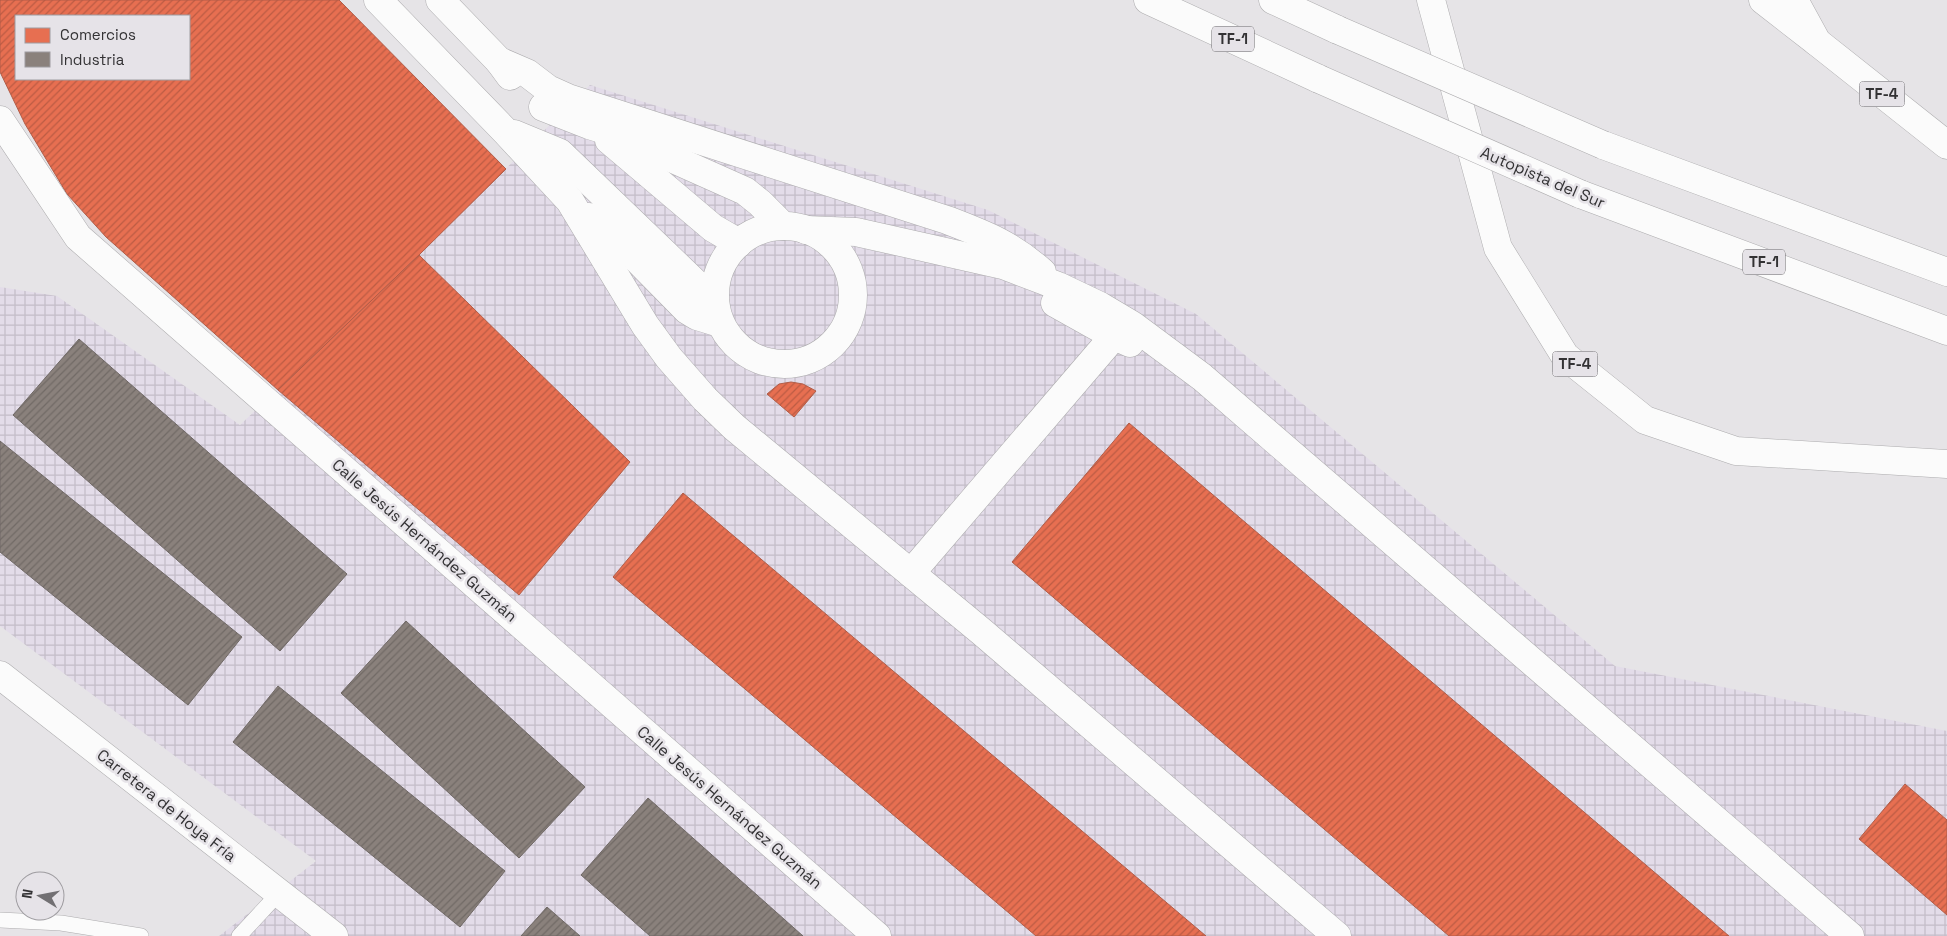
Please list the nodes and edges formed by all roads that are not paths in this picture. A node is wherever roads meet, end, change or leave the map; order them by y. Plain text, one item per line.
1 (378, 0) edge
2 (440, 0) edge
3 (1148, 0) edge
4 (1273, 0) edge
5 (1431, 0) edge
6 (1763, 0) edge
7 (1794, 0) edge
8 (1817, 42) junction
9 (499, 61) junction
10 (0, 120) edge
11 (588, 125) junction
12 (505, 131) junction
13 (1947, 145) edge
14 (570, 201) junction
15 (795, 228) junction
16 (739, 242) junction
17 (1947, 272) edge
18 (1056, 295) junction
19 (718, 312) junction
20 (1947, 331) edge
21 (1114, 336) junction
22 (1185, 364) junction
23 (1947, 464) edge
24 (912, 573) junction
25 (0, 674) edge
26 (279, 893) junction
27 (0, 920) edge
28 (141, 936) edge
29 (239, 936) edge
30 (334, 936) edge
31 (878, 936) edge
32 (1337, 936) edge
33 (1850, 936) edge

1 - 12 main road
2 - 9 main road
3 - 20 main road, Autopista del Sur / TF-1, bridge
4 - 17 main road, bridge
5 - 23 main road, TF-4
6 - 8 main road, TF-4
7 - 8 main road
8 - 13 main road, TF-4
9 - 11 main road
9 - 18 main road
10 - 31 main road, Calle Jesús Hernández Guzmán
11 - 15 main road
11 - 16 main road
12 - 14 main road
12 - 19 main road
14 - 19 main road
14 - 24 main road
15 - 16 main road
15 - 18 main road
15 - 19 main road
16 - 19 main road
18 - 21 main road
18 - 22 main road
21 - 22 main road
21 - 24 main road
22 - 33 main road
24 - 32 main road
25 - 26 main road, Carretera de Hoya Fría
26 - 29 lane
26 - 30 main road, Carretera de Hoya Fría
27 - 28 lane

